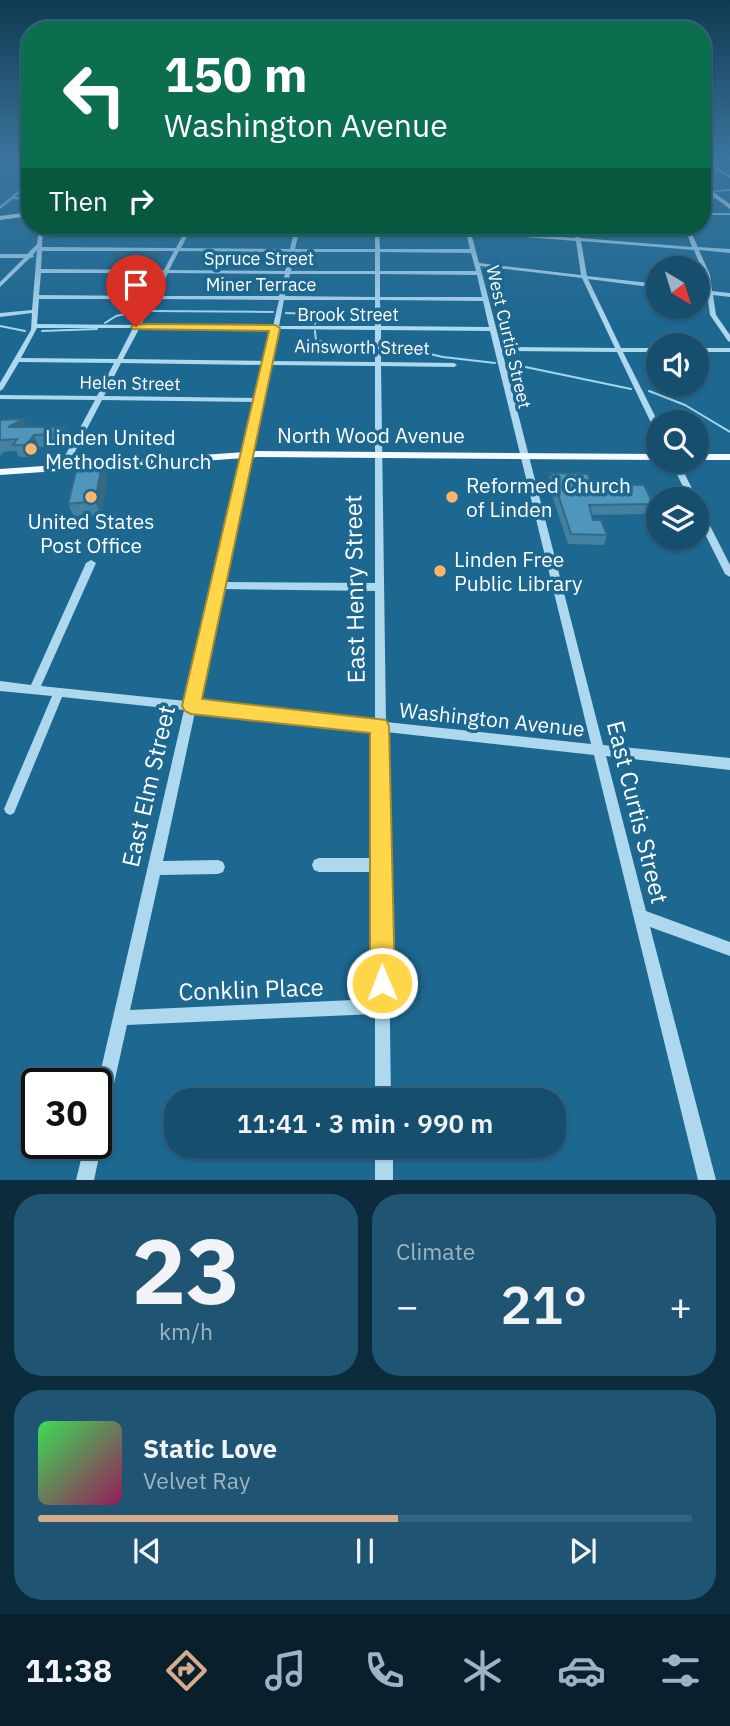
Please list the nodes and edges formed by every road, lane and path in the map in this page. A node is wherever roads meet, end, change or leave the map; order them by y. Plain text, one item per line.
1 (711, 214) edge
2 (730, 214) edge
3 (21, 215) edge
4 (0, 218) edge
5 (41, 235) edge
6 (185, 235) edge
7 (295, 235) edge
8 (377, 235) edge
9 (470, 235) edge
10 (528, 235) edge
11 (578, 235) edge
12 (690, 235) edge
13 (580, 241) junction
14 (696, 249) junction
15 (40, 250) junction
16 (177, 250) junction
17 (292, 250) junction
18 (377, 251) junction
19 (474, 251) junction
20 (730, 251) edge
21 (0, 256) edge
22 (27, 256) junction
23 (477, 264) junction
24 (38, 271) junction
25 (166, 272) junction
26 (287, 272) junction
27 (377, 272) junction
28 (480, 273) junction
29 (584, 277) junction
30 (0, 285) edge
31 (646, 285) edge
32 (710, 292) junction
33 (730, 295) edge
34 (36, 297) junction
35 (152, 297) junction
36 (281, 298) junction
37 (377, 298) junction
38 (486, 299) junction
39 (35, 311) junction
40 (0, 315) edge
41 (35, 326) junction
42 (136, 327) junction
43 (275, 328) junction
44 (377, 328) junction
45 (493, 329) junction
46 (730, 340) edge
47 (498, 349) junction
48 (618, 350) junction
49 (646, 350) edge
50 (709, 350) edge
51 (730, 350) edge
52 (119, 359) junction
53 (17, 360) junction
54 (268, 361) junction
55 (377, 363) junction
56 (454, 365) dead end
57 (0, 389) edge
58 (0, 397) edge
59 (99, 398) junction
60 (259, 400) junction
61 (648, 410) edge
62 (248, 454) junction
63 (377, 454) junction
64 (523, 456) junction
65 (646, 457) edge
66 (709, 457) edge
67 (730, 457) edge
68 (63, 467) junction
69 (0, 472) edge
70 (709, 532) edge
71 (91, 563) dead end
72 (730, 574) edge
73 (218, 585) junction
74 (378, 587) junction
75 (0, 686) edge
76 (34, 689) junction
77 (59, 691) junction
78 (191, 706) junction
79 (380, 726) junction
80 (599, 750) junction
81 (730, 764) edge
82 (10, 809) dead end
83 (319, 865) dead end
84 (380, 865) junction
85 (218, 867) dead end
86 (155, 868) junction
87 (640, 915) junction
88 (730, 949) edge
89 (383, 1006) junction
90 (121, 1017) junction
91 (110, 1068) edge
92 (383, 1088) edge
93 (384, 1158) edge
94 (90, 1159) edge
95 (85, 1180) edge
96 (384, 1180) edge
97 (707, 1180) edge

1 - 2 street
3 - 4 main road
5 - 15 street
6 - 16 street
7 - 17 street, East Elm Street
8 - 18 street, East Henry Street
9 - 19 street, West Curtis Street
10 - 13 street
11 - 13 street
12 - 14 street
13 - 14 street
13 - 29 street
14 - 20 street
14 - 32 street
15 - 16 street
15 - 22 street
15 - 22 street
15 - 24 street
16 - 17 street
16 - 25 street
17 - 18 street
17 - 26 street, East Elm Street
18 - 19 street
18 - 27 street, East Henry Street
19 - 23 street, West Curtis Street
21 - 22 street
22 - 30 street
23 - 28 street, West Curtis Street
23 - 29 street
24 - 25 street, Spruce Street
24 - 34 street
25 - 26 street, Spruce Street
25 - 35 street
26 - 27 street, Spruce Street
26 - 36 street, East Elm Street
27 - 28 street, Spruce Street
27 - 37 street, East Henry Street
28 - 38 street, West Curtis Street
29 - 31 street
29 - 48 street
32 - 33 street
32 - 46 street
34 - 35 street, Miner Terrace
34 - 39 street
35 - 36 street, Miner Terrace
35 - 42 street
36 - 37 street, Miner Terrace
36 - 43 street, East Elm Street
37 - 38 street, Miner Terrace
37 - 44 street, East Henry Street
38 - 45 street, West Curtis Street
39 - 40 street
39 - 41 street
41 - 42 street, Brook Street
41 - 53 street
42 - 43 street, Brook Street
42 - 52 street
43 - 44 street, Brook Street
43 - 54 street, East Elm Street
44 - 45 street, Brook Street
44 - 55 street, East Henry Street
45 - 47 street, West Curtis Street
47 - 48 street
47 - 64 street, West Curtis Street
48 - 49 street
48 - 61 street
50 - 51 street
52 - 53 street, Ainsworth Street
52 - 54 street, Ainsworth Street
52 - 59 street
53 - 57 street
54 - 55 street, Ainsworth Street
54 - 60 street, East Elm Street
55 - 56 street, Ainsworth Street
55 - 63 street, East Henry Street
58 - 59 street, Helen Street
59 - 60 street, Helen Street
59 - 68 street
60 - 62 street, East Elm Street
62 - 63 main road, North Wood Avenue
62 - 68 main road, North Wood Avenue
62 - 73 street, East Elm Street
63 - 64 main road, North Wood Avenue
63 - 74 street, East Henry Street
64 - 65 main road, North Wood Avenue
64 - 80 street, East Curtis Street
66 - 67 main road
68 - 69 main road, North Wood Avenue
70 - 72 street
71 - 76 street
73 - 74 street
73 - 78 street, East Elm Street
74 - 79 street, East Henry Street
75 - 76 street, Washington Avenue
76 - 77 street, Washington Avenue
77 - 78 street, Washington Avenue
77 - 82 street
78 - 79 street, Washington Avenue
78 - 86 street, East Elm Street
79 - 80 street, Washington Avenue
79 - 84 street, East Henry Street
80 - 81 street, Washington Avenue
80 - 87 street, East Curtis Street
83 - 84 street
84 - 89 street, East Henry Street
85 - 86 street
86 - 90 street, East Elm Street
87 - 88 street
87 - 97 street, East Curtis Street
89 - 90 street, Conklin Place
89 - 92 street, East Henry Street
90 - 91 street, East Elm Street
93 - 96 street
94 - 95 street

